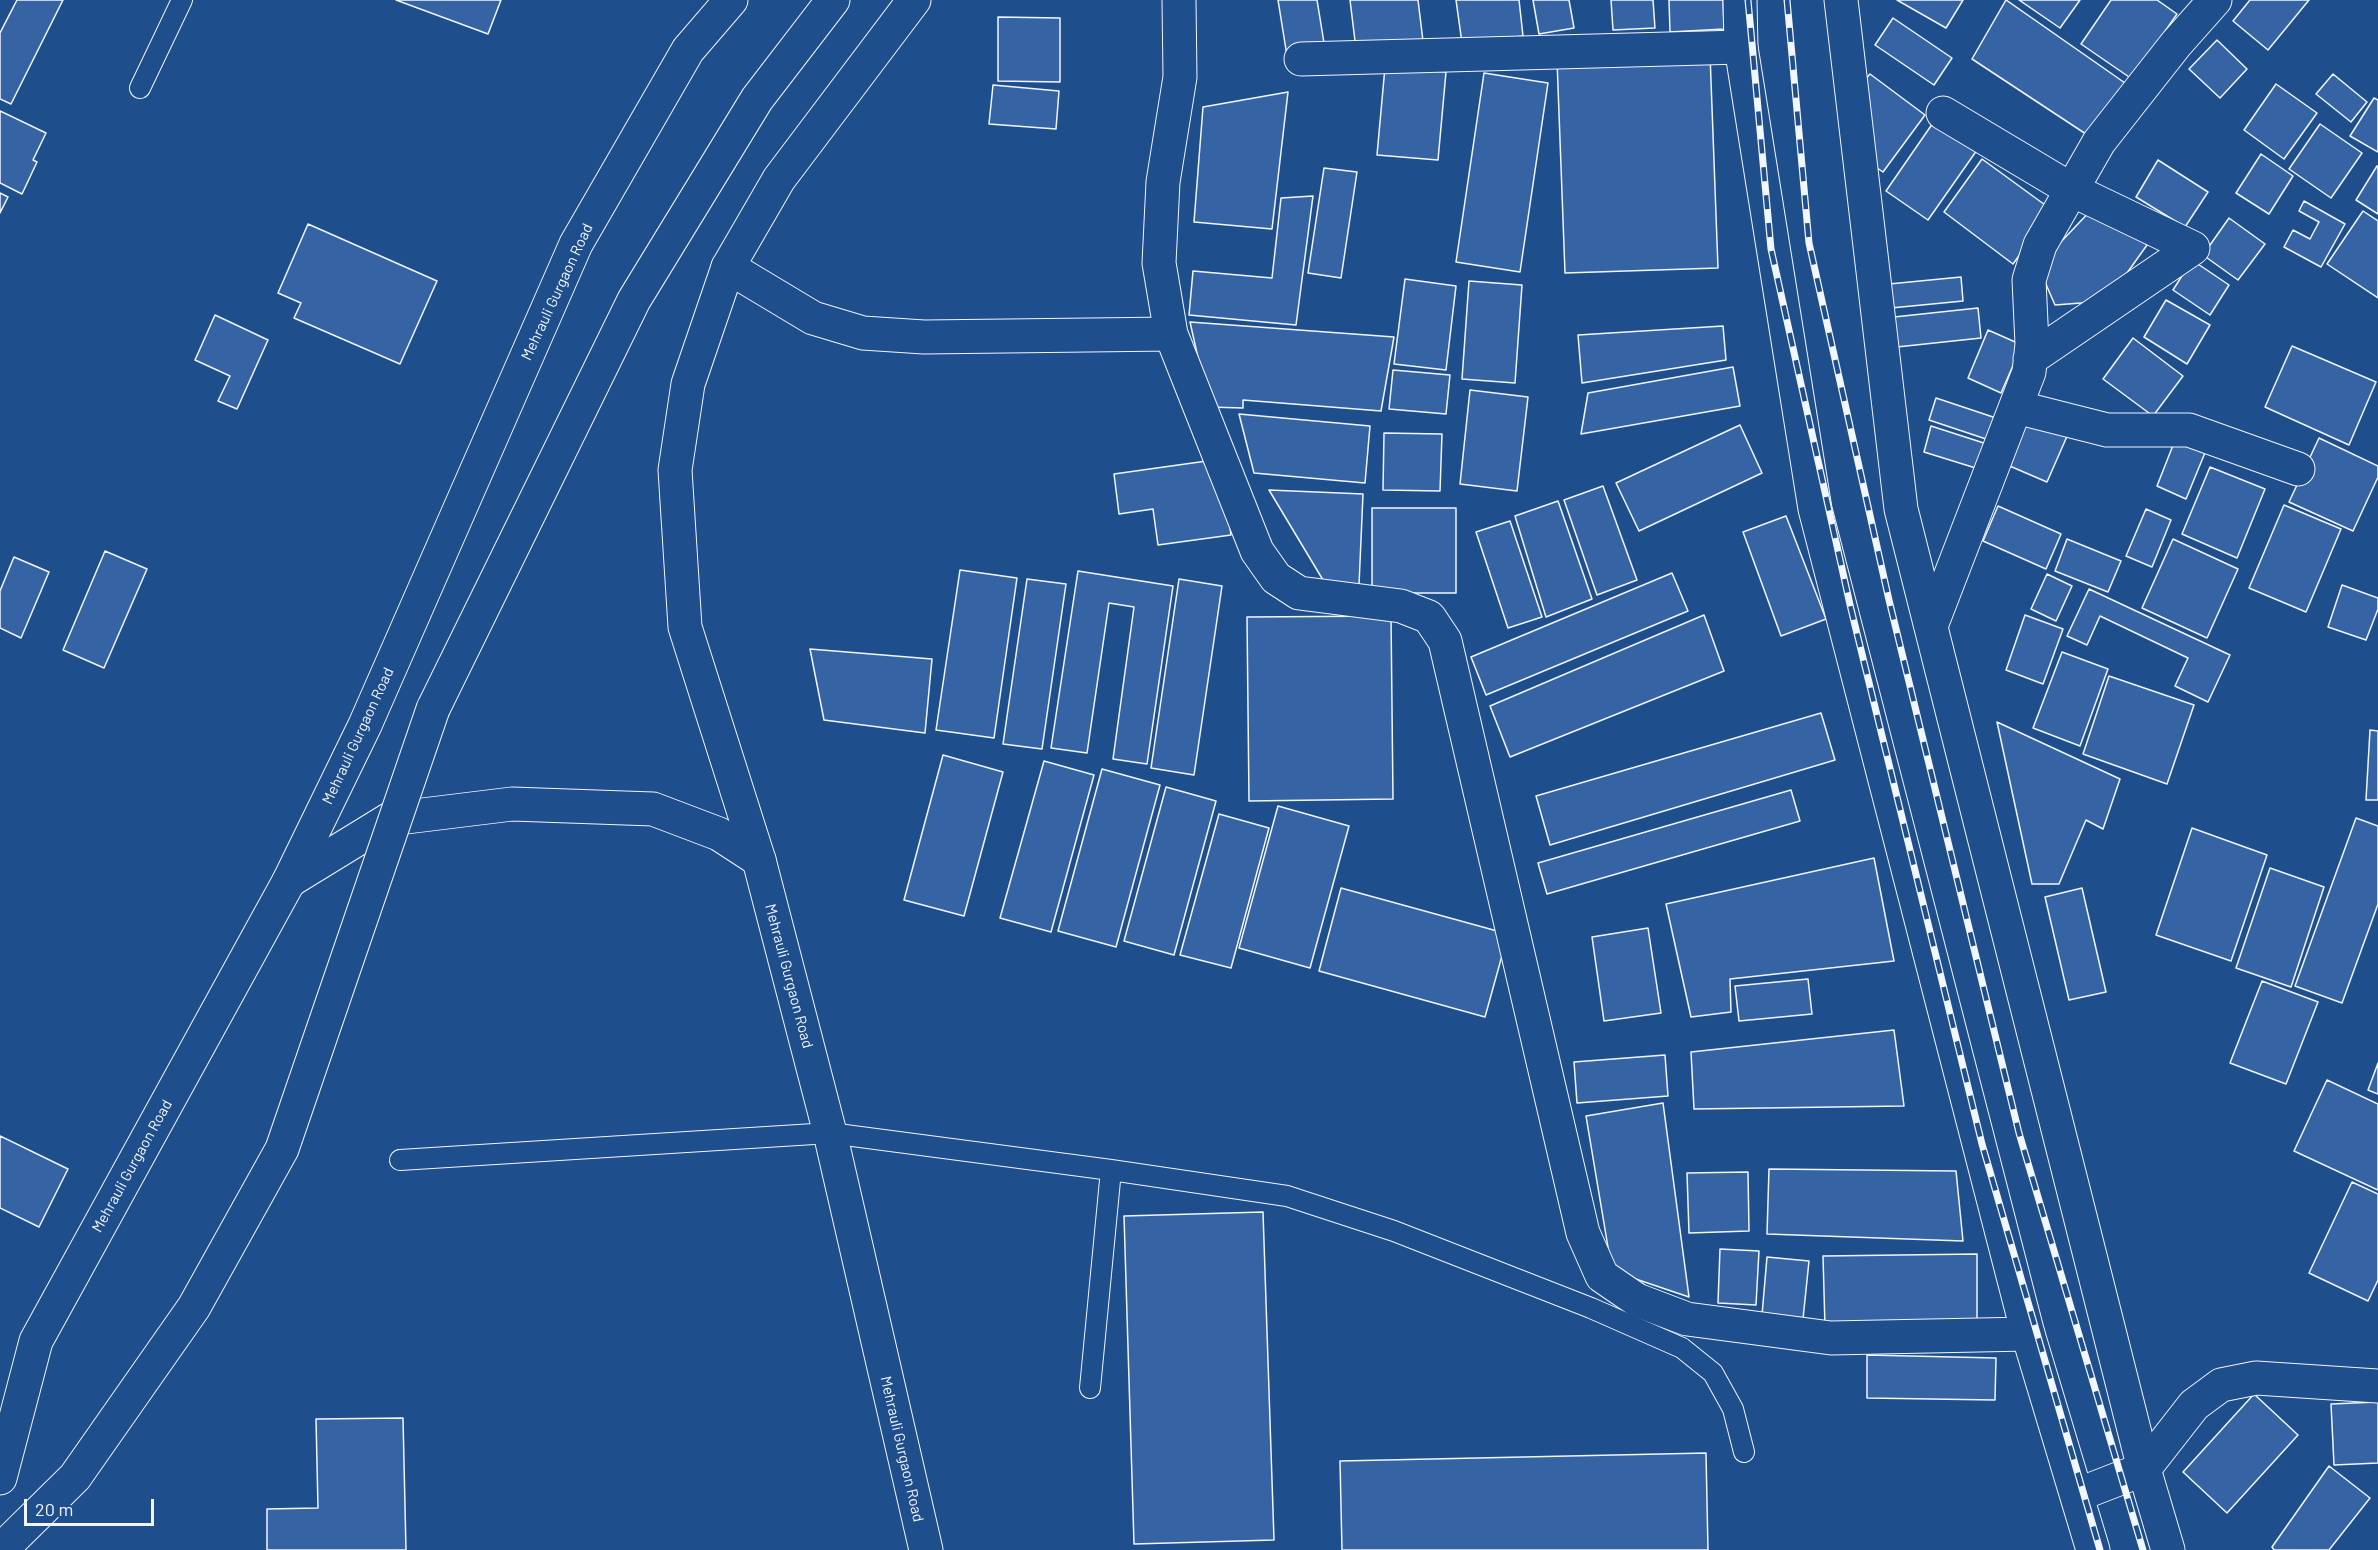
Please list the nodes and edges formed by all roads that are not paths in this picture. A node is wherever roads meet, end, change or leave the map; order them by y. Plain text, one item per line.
1 (182, 0) edge
2 (731, 0) edge
3 (833, 0) edge
4 (914, 0) edge
5 (1179, 0) edge
6 (1740, 0) edge
7 (1841, 0) edge
8 (2215, 0) edge
9 (1742, 47) junction
10 (1301, 59) dead end
11 (140, 88) dead end
12 (1943, 113) dead end
13 (2072, 190) junction
14 (728, 267) junction
15 (1171, 334) junction
16 (2030, 359) junction
17 (2016, 407) junction
18 (2298, 469) dead end
19 (1931, 626) junction
20 (759, 860) junction
21 (289, 881) junction
22 (830, 1133) junction
23 (400, 1160) dead end
24 (1111, 1170) junction
25 (2028, 1334) junction
26 (36, 1341) junction
27 (2378, 1386) edge
28 (1090, 1388) dead end
29 (0, 1411) edge
30 (1744, 1452) dead end
31 (2144, 1469) junction
32 (0, 1478) edge
33 (2077, 1495) junction
34 (1, 1550) edge
35 (926, 1550) edge
36 (2093, 1550) edge
37 (2168, 1550) edge

1 - 11 lane
2 - 21 main road, Mehrauli Gurgaon Road
3 - 34 main road, bridge
4 - 14 main road, Mehrauli Gurgaon Road
5 - 15 main road
6 - 9 main road
7 - 19 main road
8 - 13 main road
9 - 10 main road
9 - 25 main road
12 - 13 main road
13 - 16 main road
13 - 16 main road
14 - 15 main road
14 - 20 main road, Mehrauli Gurgaon Road
15 - 25 main road
16 - 17 main road
17 - 18 main road
17 - 19 main road
19 - 31 main road
20 - 21 main road
20 - 22 main road, Mehrauli Gurgaon Road
21 - 26 main road, Mehrauli Gurgaon Road
22 - 23 lane
22 - 24 lane
22 - 35 main road, Mehrauli Gurgaon Road
24 - 28 lane
24 - 30 lane
25 - 33 main road
26 - 29 main road
26 - 32 main road, Mehrauli Gurgaon Road
27 - 31 main road
31 - 33 main road
31 - 37 main road
33 - 36 main road

